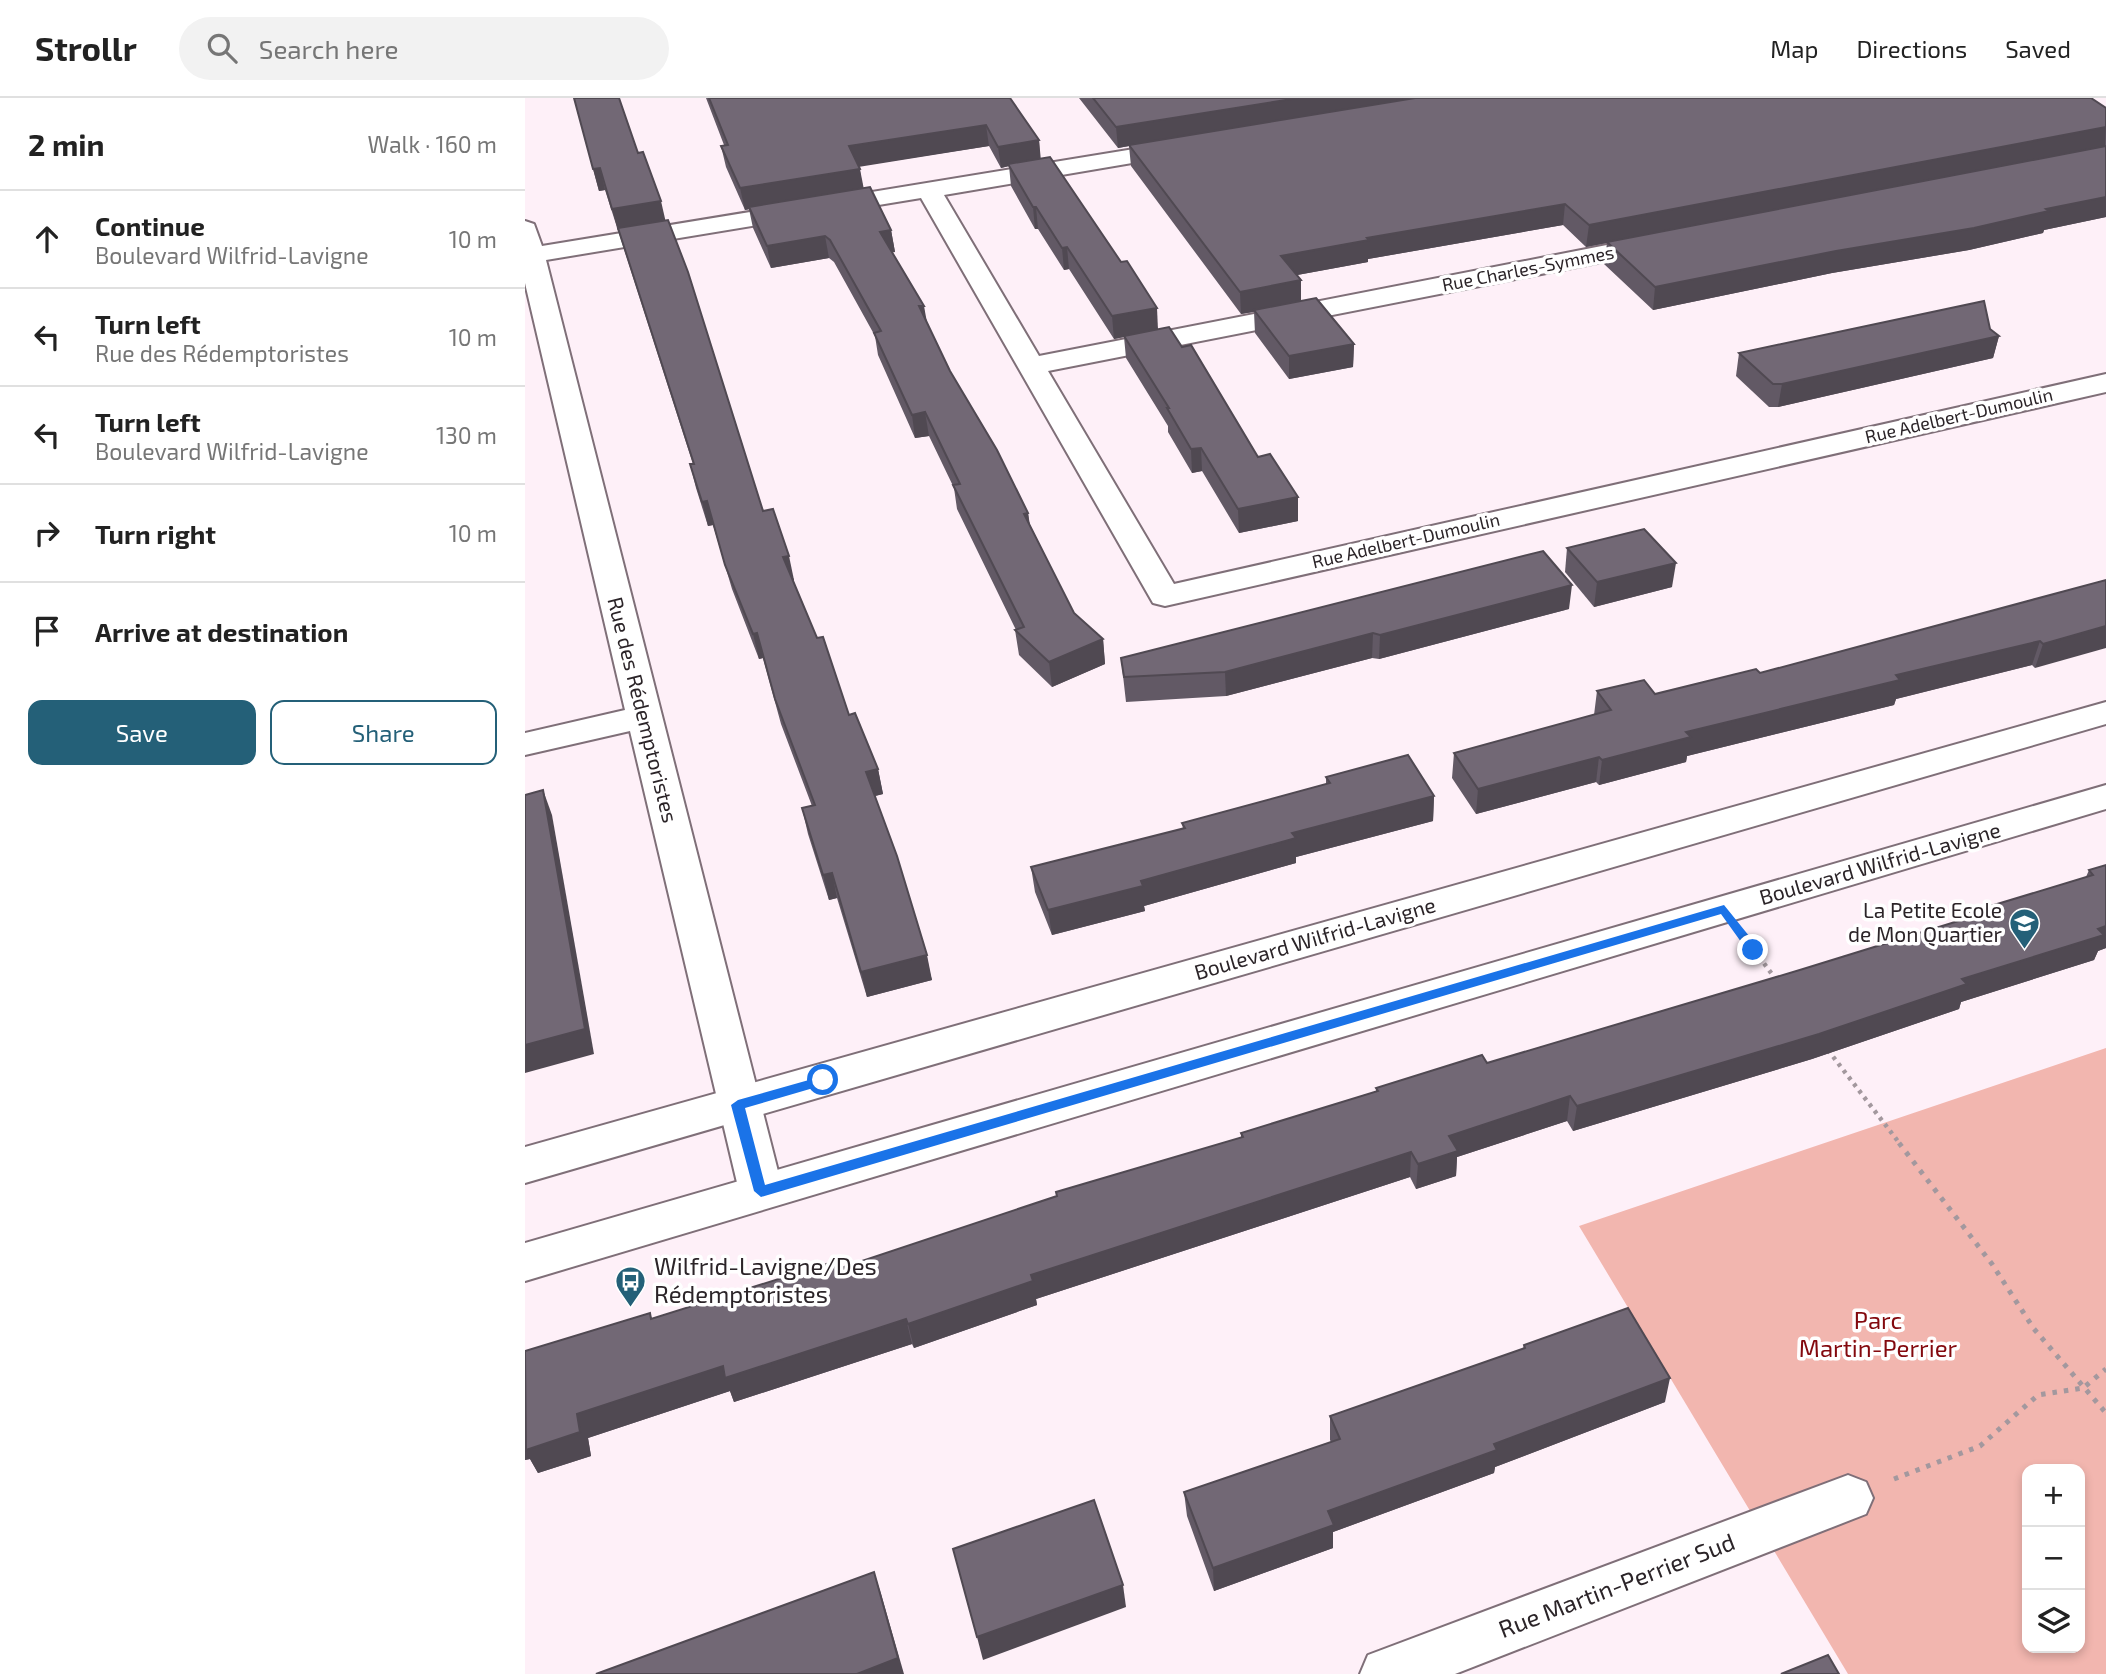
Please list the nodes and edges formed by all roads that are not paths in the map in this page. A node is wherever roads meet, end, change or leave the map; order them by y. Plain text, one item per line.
1 (1205, 144) edge
2 (929, 190) junction
3 (1681, 239) edge
4 (529, 242) edge
5 (1032, 366) junction
6 (2106, 383) edge
7 (2106, 713) edge
8 (643, 717) junction
9 (525, 744) edge
10 (2106, 797) edge
11 (738, 1105) junction
12 (525, 1166) edge
13 (761, 1191) junction
14 (525, 1262) edge
15 (1847, 1498) road end
16 (1387, 1674) edge

1 - 2 street
2 - 4 street
2 - 5 street, Rue Adelbert-Dumoulin
3 - 5 street, Rue Charles-Symmes
4 - 8 street, Rue des Rédemptoristes
5 - 6 street, Rue Adelbert-Dumoulin
7 - 11 street, Boulevard Wilfrid-Lavigne
8 - 9 street
8 - 11 street, Rue des Rédemptoristes
10 - 13 street, Boulevard Wilfrid-Lavigne
11 - 12 street, Boulevard Wilfrid-Lavigne
11 - 13 street, Rue des Rédemptoristes
13 - 14 street, Boulevard Wilfrid-Lavigne
15 - 16 street, Rue Martin-Perrier Sud

